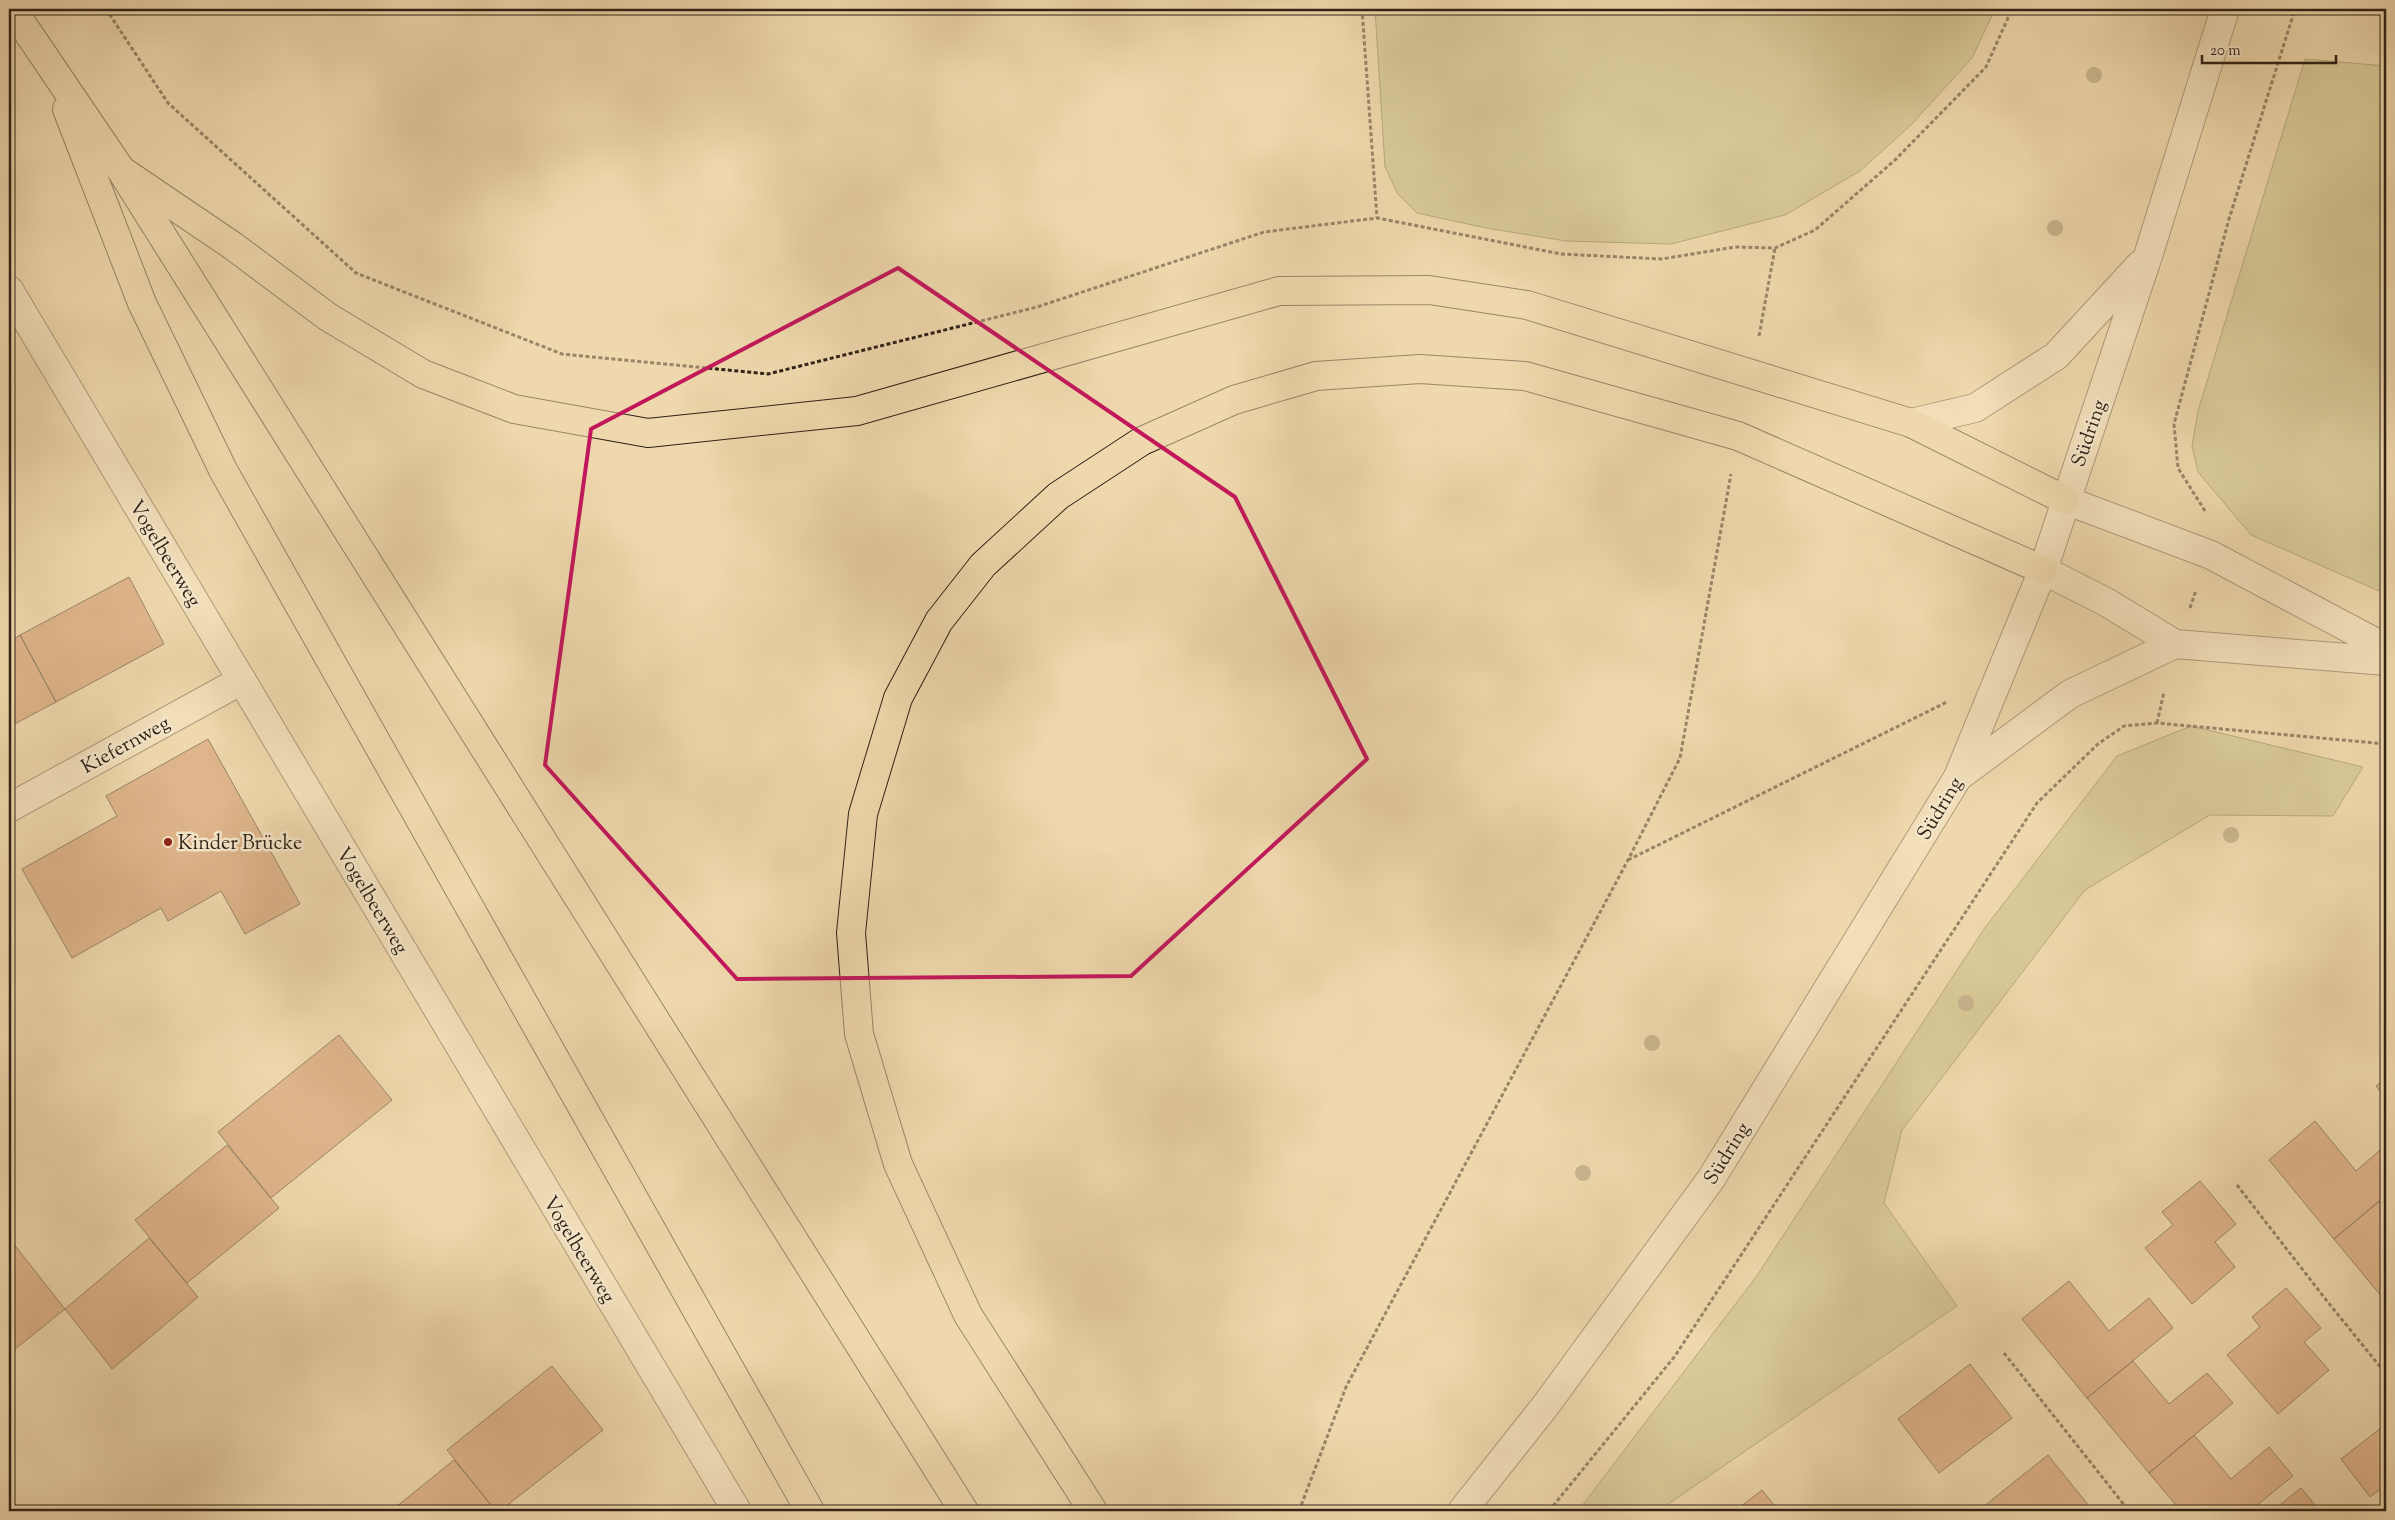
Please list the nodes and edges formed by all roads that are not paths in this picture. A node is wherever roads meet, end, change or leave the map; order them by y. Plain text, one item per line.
1 (12, 9) edge
2 (2225, 9) edge
3 (49, 64) junction
4 (121, 170) junction
5 (2148, 256) junction
6 (9, 290) edge
7 (1911, 423) junction
8 (2065, 500) junction
9 (2043, 570) junction
10 (2175, 644) junction
11 (2386, 648) edge
12 (2386, 661) edge
13 (242, 680) junction
14 (1958, 777) junction
15 (9, 808) edge
16 (735, 1511) edge
17 (810, 1511) edge
18 (964, 1511) edge
19 (1092, 1511) edge
20 (1462, 1511) edge

1 - 3 highway
2 - 5 street, Südring
3 - 4 highway
3 - 17 highway
4 - 7 highway
4 - 18 highway
5 - 7 street
5 - 8 street, Südring
6 - 13 street, Vogelbeerweg
7 - 8 highway
8 - 9 street, Südring
8 - 11 street
9 - 10 street
9 - 14 street, Südring
9 - 19 highway
10 - 12 street
10 - 14 street
13 - 15 street, Kiefernweg
13 - 16 street, Vogelbeerweg
14 - 20 street, Südring

